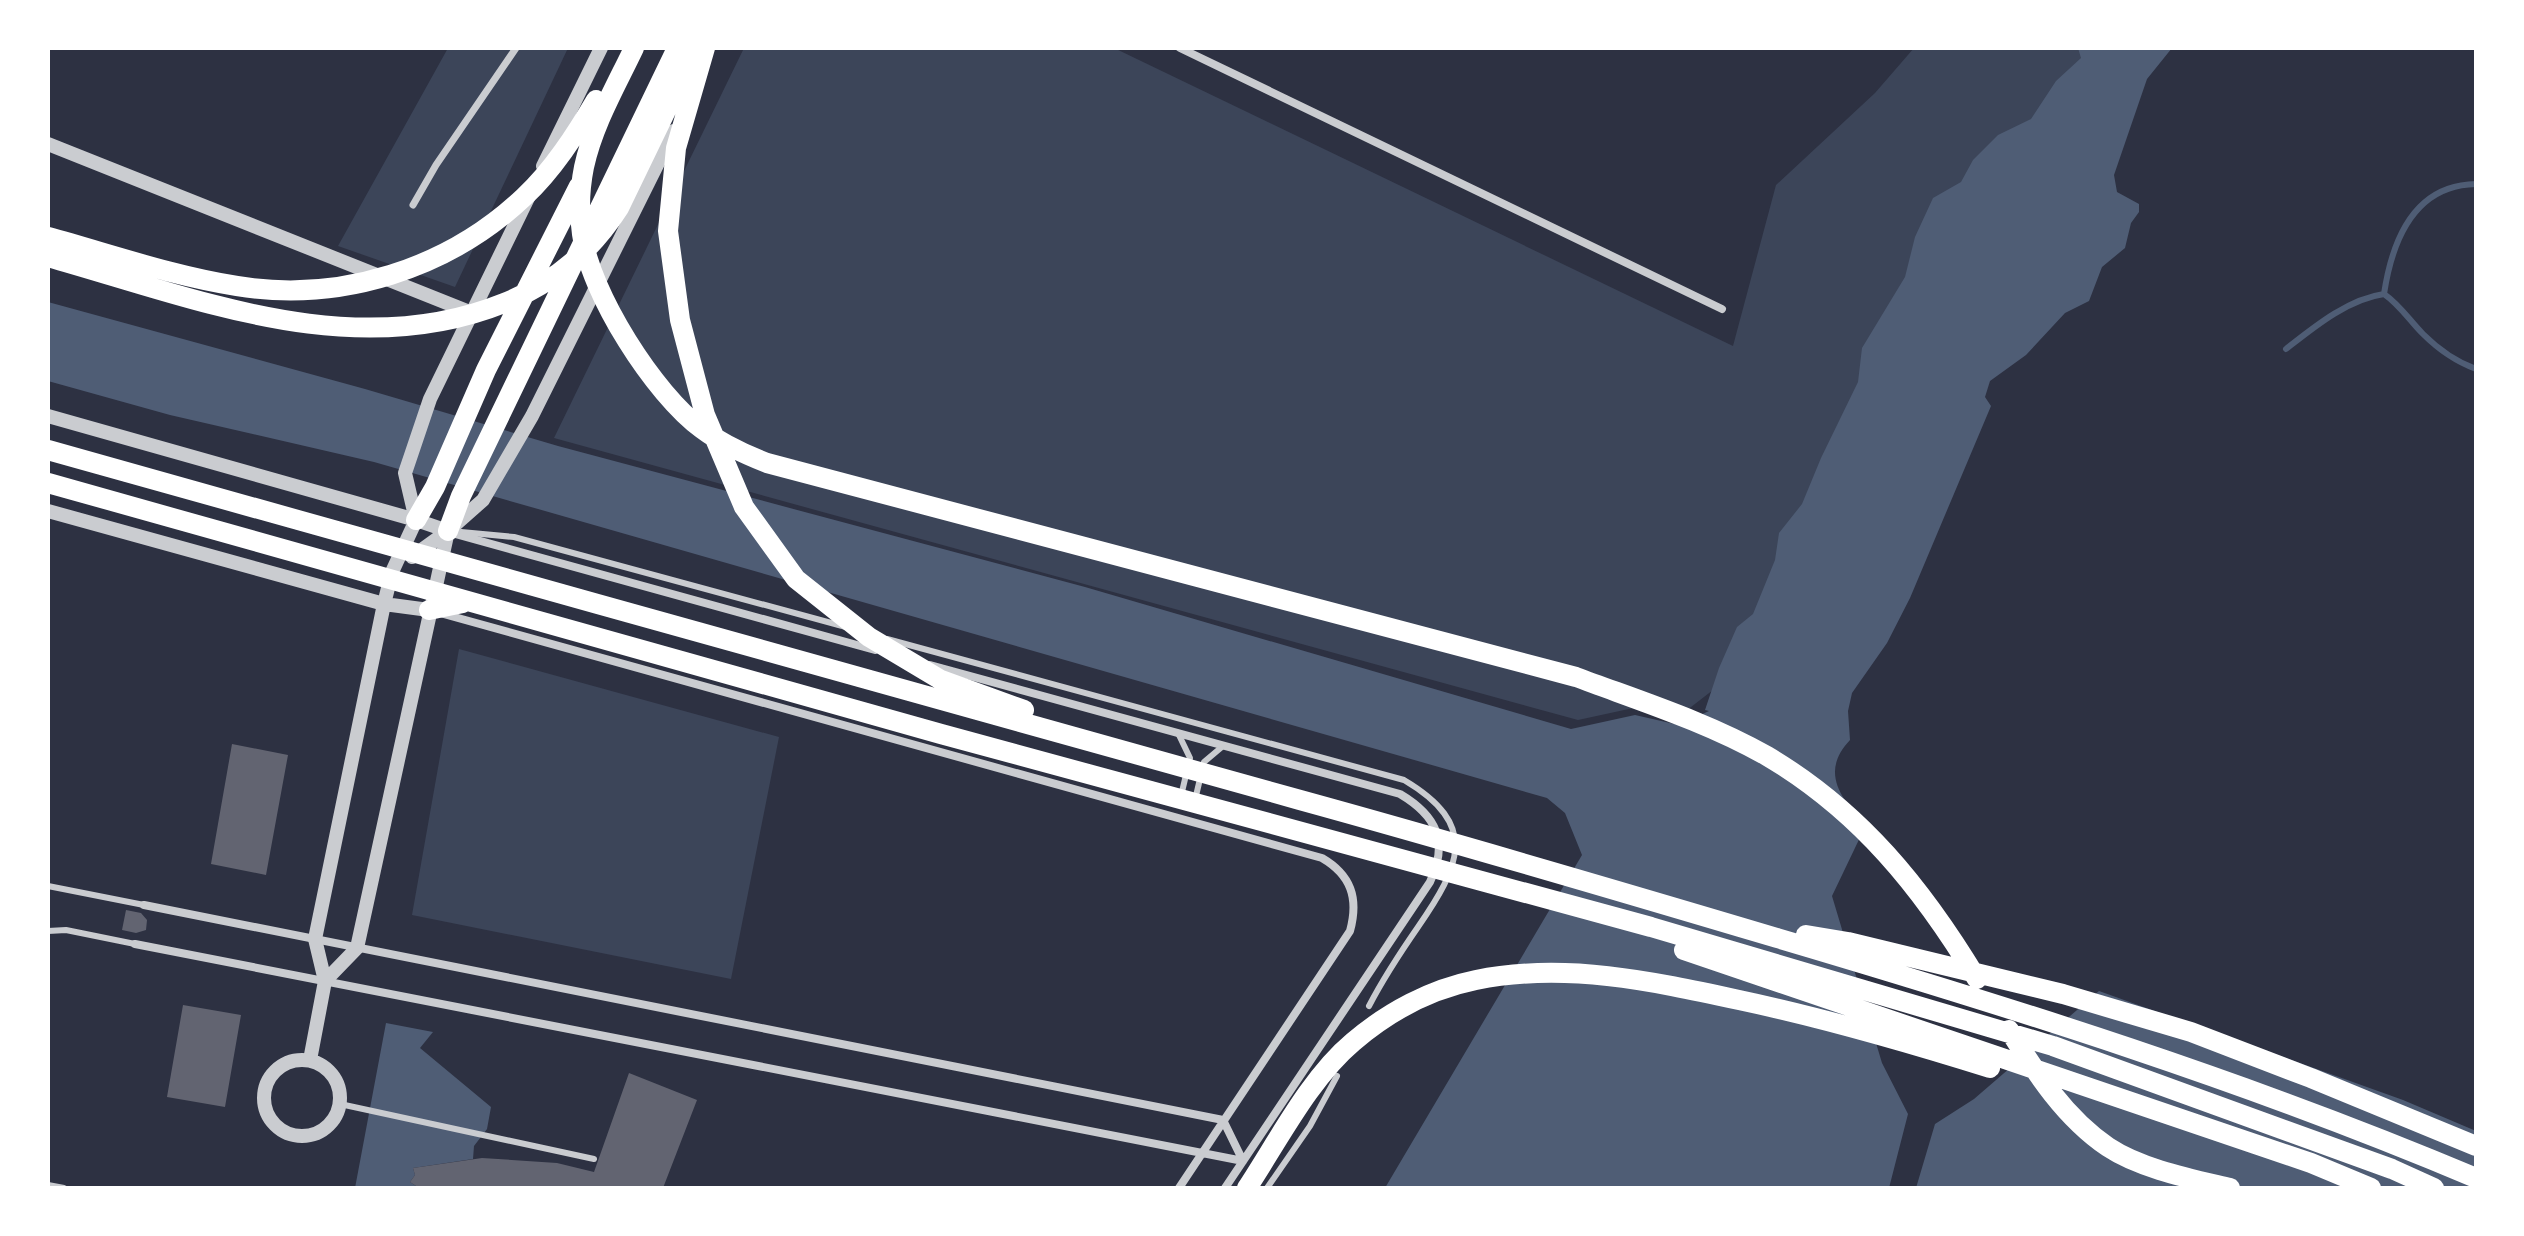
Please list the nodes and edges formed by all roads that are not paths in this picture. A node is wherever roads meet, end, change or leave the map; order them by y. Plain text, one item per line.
1 (516, 48) edge
2 (601, 48) edge
3 (622, 48) edge
4 (634, 48) edge
5 (645, 48) edge
6 (677, 48) edge
7 (696, 48) edge
8 (705, 48) edge
9 (715, 48) edge
10 (1180, 48) edge
11 (48, 144) edge
12 (413, 205) dead end
13 (48, 237) edge
14 (48, 243) edge
15 (48, 257) edge
16 (144, 270) dead end
17 (1722, 309) dead end
18 (472, 313) junction
19 (48, 416) edge
20 (48, 450) edge
21 (48, 460) edge
22 (48, 474) edge
23 (48, 483) edge
24 (48, 511) edge
25 (416, 520) junction
26 (448, 531) junction
27 (392, 572) junction
28 (384, 604) junction
29 (429, 610) junction
30 (1178, 733) junction
31 (1223, 746) junction
32 (1329, 808) junction
33 (1158, 812) junction
34 (1206, 825) junction
35 (48, 886) edge
36 (144, 905) joint
37 (48, 931) edge
38 (315, 939) junction
39 (135, 944) joint
40 (357, 948) junction
41 (325, 981) junction
42 (1374, 1014) junction
43 (310, 1060) junction
44 (1337, 1076) dead end
45 (340, 1104) junction
46 (1223, 1120) junction
47 (2476, 1146) edge
48 (1202, 1153) junction
49 (594, 1159) dead end
50 (1243, 1161) junction
51 (2476, 1178) edge
52 (48, 1185) edge
53 (64, 1188) edge
54 (1179, 1188) edge
55 (1225, 1188) edge
56 (1247, 1188) edge
57 (1267, 1188) edge
58 (2230, 1188) edge
59 (2346, 1188) edge
60 (2371, 1188) edge
61 (2434, 1188) edge

1 - 12 street
2 - 18 street
3 - 13 highway
4 - 58 highway
5 - 25 highway
6 - 26 highway
7 - 15 highway
8 - 32 highway
9 - 26 street
10 - 17 street
11 - 18 street
14 - 16 street
18 - 25 street
19 - 25 street
20 - 32 highway
21 - 47 highway
22 - 27 street
23 - 61 highway
24 - 28 street
25 - 26 street
25 - 27 street
26 - 27 street
26 - 29 street
26 - 30 street
26 - 42 lane
27 - 28 street
28 - 29 street
28 - 38 street
29 - 33 street
29 - 40 street
29 - 60 highway
30 - 31 street
30 - 33 lane
31 - 34 lane
31 - 50 street
32 - 51 highway
33 - 34 street
34 - 46 street
35 - 36 lane
36 - 38 street
37 - 39 lane
38 - 40 street
38 - 41 street
39 - 41 street
40 - 41 street
40 - 46 street
41 - 43 street
41 - 48 street
42 - 56 highway
42 - 59 highway
43 - 45 street
43 - 45 street
44 - 57 lane
45 - 49 lane
46 - 48 street
46 - 50 street
48 - 50 street
48 - 54 street
50 - 55 street
52 - 53 lane

